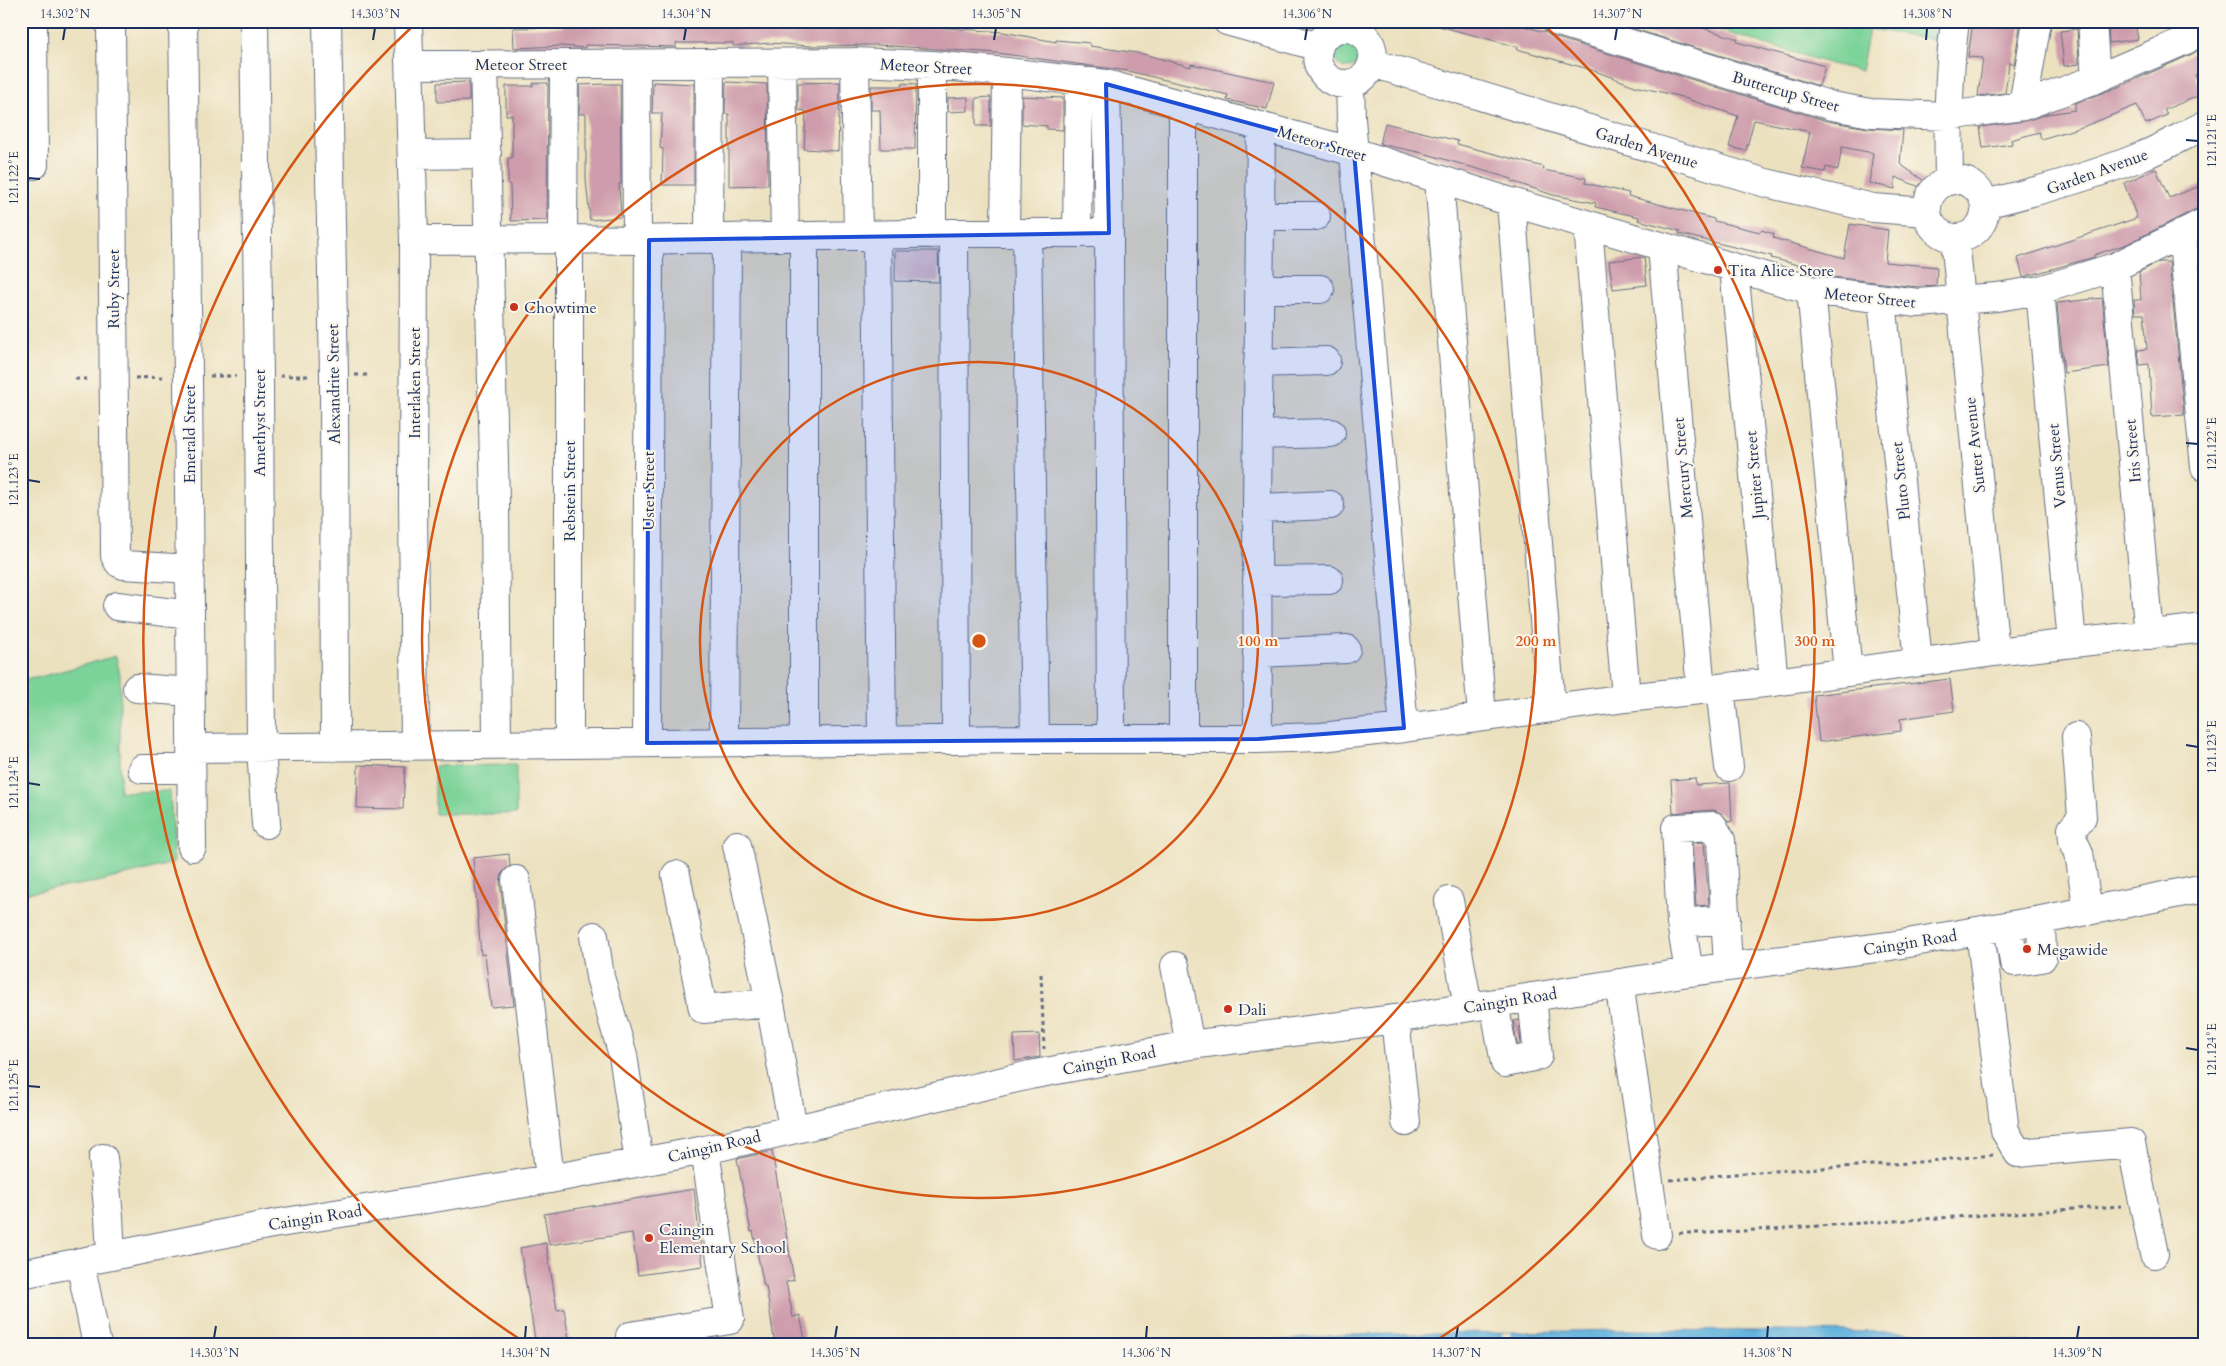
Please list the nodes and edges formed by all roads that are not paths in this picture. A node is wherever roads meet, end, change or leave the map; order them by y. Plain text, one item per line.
1 (33, 21) edge
2 (111, 21) edge
3 (183, 21) edge
4 (254, 21) edge
5 (327, 21) edge
6 (408, 21) edge
7 (1227, 21) edge
8 (1556, 21) edge
9 (1955, 21) edge
10 (2037, 21) edge
11 (2092, 21) edge
12 (1352, 25) edge
13 (2205, 26) edge
14 (1319, 47) junction
15 (855, 62) junction
16 (782, 63) junction
17 (1372, 63) junction
18 (484, 64) junction
19 (564, 64) junction
20 (636, 64) junction
21 (710, 64) junction
22 (411, 65) junction
23 (932, 65) junction
24 (1007, 72) junction
25 (1079, 80) junction
26 (2096, 80) junction
27 (1106, 84) junction
28 (1350, 84) junction
29 (1184, 104) junction
30 (2022, 106) junction
31 (1947, 116) junction
32 (1260, 126) junction
33 (2205, 126) edge
34 (1354, 152) junction
35 (487, 154) junction
36 (413, 155) junction
37 (34, 165) dead end
38 (1438, 179) junction
39 (1949, 180) junction
40 (1511, 202) junction
41 (1985, 204) junction
42 (1926, 212) junction
43 (1259, 216) junction
44 (1316, 216) dead end
45 (1588, 225) junction
46 (2194, 227) edge
47 (1077, 232) junction
48 (1016, 233) junction
49 (1109, 233) junction
50 (943, 234) junction
51 (868, 235) junction
52 (794, 237) junction
53 (718, 238) junction
54 (1955, 238) junction
55 (490, 239) junction
56 (566, 239) junction
57 (414, 240) junction
58 (643, 240) junction
59 (1662, 247) junction
60 (2116, 267) junction
61 (1734, 268) junction
62 (1260, 289) junction
63 (1320, 289) dead end
64 (1811, 290) junction
65 (2040, 290) junction
66 (1882, 300) junction
67 (1960, 301) junction
68 (1326, 361) dead end
69 (1258, 363) junction
70 (1331, 433) dead end
71 (1258, 435) junction
72 (2205, 466) edge
73 (1330, 505) dead end
74 (1257, 508) junction
75 (190, 569) junction
76 (1257, 580) junction
77 (1329, 580) dead end
78 (117, 606) dead end
79 (190, 614) junction
80 (2205, 628) edge
81 (2148, 634) junction
82 (2072, 643) junction
83 (1346, 649) dead end
84 (1995, 652) junction
85 (1257, 654) junction
86 (1918, 662) junction
87 (1848, 672) junction
88 (1774, 682) junction
89 (137, 688) dead end
90 (1711, 689) junction
91 (191, 692) junction
92 (1626, 698) junction
93 (1551, 708) junction
94 (1482, 717) junction
95 (1404, 728) junction
96 (2076, 737) dead end
97 (1035, 739) junction
98 (1111, 739) junction
99 (1258, 739) junction
100 (956, 740) junction
101 (1183, 740) junction
102 (882, 741) junction
103 (724, 742) junction
104 (804, 742) junction
105 (647, 743) junction
106 (497, 744) junction
107 (569, 744) junction
108 (415, 745) junction
109 (335, 747) junction
110 (261, 748) junction
111 (191, 759) junction
112 (1729, 767) dead end
113 (142, 769) dead end
114 (266, 824) dead end
115 (737, 845) dead end
116 (192, 847) dead end
117 (676, 875) dead end
118 (516, 880) dead end
119 (2205, 888) edge
120 (1449, 901) dead end
121 (2088, 911) junction
122 (1726, 919) junction
123 (2041, 920) junction
124 (1681, 923) junction
125 (2008, 926) junction
126 (1980, 931) junction
127 (594, 936) dead end
128 (1175, 966) dead end
129 (1728, 966) junction
130 (1688, 972) junction
131 (1619, 983) junction
132 (1532, 997) junction
133 (770, 1003) junction
134 (1481, 1005) junction
135 (1395, 1019) junction
136 (1190, 1045) junction
137 (1406, 1122) dead end
138 (794, 1128) junction
139 (704, 1150) junction
140 (103, 1158) dead end
141 (639, 1162) junction
142 (550, 1179) junction
143 (1658, 1235) road end
144 (2154, 1254) dead end
145 (111, 1255) junction
146 (80, 1262) junction
147 (21, 1274) edge
148 (630, 1336) dead end
149 (97, 1345) edge

1 - 37 street
2 - 75 street, Ruby Street
3 - 75 street, Emerald Street
4 - 110 street, Amethyst Street
5 - 109 street, Alexandrite Street
6 - 22 street, Interlaken Street
7 - 14 street
8 - 31 street, Buttercup Street
9 - 31 street
10 - 30 street
11 - 26 street
12 - 14 street
12 - 17 street
13 - 26 street, Buttercup Street
14 - 28 street
15 - 16 street, Meteor Street
15 - 23 street, Meteor Street
15 - 51 street
16 - 21 street, Meteor Street
16 - 52 street
17 - 28 street
17 - 42 street, Garden Avenue
18 - 19 street, Meteor Street
18 - 22 street, Meteor Street
18 - 35 street
19 - 20 street, Meteor Street
19 - 56 street, Rebstein Street
20 - 21 street, Meteor Street
20 - 58 street, Uster Street
21 - 53 street
22 - 36 street, Interlaken Street
23 - 24 street, Meteor Street
23 - 50 street
24 - 25 street, Meteor Street
24 - 48 street
25 - 27 street, Meteor Street
25 - 47 street
26 - 30 street, Buttercup Street
27 - 29 street, Meteor Street
27 - 49 street
28 - 34 street
29 - 32 street, Meteor Street
29 - 101 street
30 - 31 street, Buttercup Street
31 - 39 street
32 - 34 street, Meteor Street
32 - 43 street
33 - 41 street, Garden Avenue
34 - 38 street, Meteor Street
34 - 95 street
35 - 36 street
35 - 55 street
36 - 57 street, Interlaken Street
38 - 40 street, Meteor Street
38 - 94 street
39 - 41 street
39 - 42 street
40 - 45 street, Meteor Street
40 - 93 street
41 - 54 street
42 - 54 street
43 - 44 street
43 - 62 street
45 - 59 street, Meteor Street
45 - 92 street
46 - 60 street, Meteor Street
46 - 72 street
47 - 48 street
47 - 49 street
48 - 50 street
48 - 97 street
49 - 98 street
50 - 51 street
50 - 100 street
51 - 52 street
51 - 102 street
52 - 53 street
52 - 104 street
53 - 58 street
53 - 103 street
54 - 67 street, Sutter Avenue
55 - 56 street
55 - 57 street
55 - 106 street
56 - 58 street
56 - 107 street, Rebstein Street
57 - 108 street, Interlaken Street
58 - 105 street, Uster Street
59 - 61 street, Meteor Street
59 - 90 street, Mercury Street
60 - 65 street, Meteor Street
60 - 81 street, Iris Street
61 - 64 street, Meteor Street
61 - 88 street, Jupiter Street
62 - 63 street
62 - 69 street
64 - 66 street, Meteor Street
64 - 87 street
65 - 67 street, Meteor Street
65 - 82 street, Venus Street
66 - 67 street, Meteor Street
66 - 86 street, Pluto Street
67 - 84 street, Sutter Avenue
68 - 69 street
69 - 71 street
70 - 71 street
71 - 74 street
73 - 74 street
74 - 76 street
75 - 79 street, Emerald Street
76 - 77 street
76 - 85 street
78 - 79 street
79 - 91 street, Emerald Street
80 - 81 street
81 - 82 street
82 - 84 street
83 - 85 street
84 - 86 street
85 - 99 street
86 - 87 street
87 - 88 street
88 - 90 street
89 - 91 street
90 - 92 street
90 - 112 street, Mercury Street
91 - 111 street, Emerald Street
92 - 93 street
93 - 94 street
94 - 95 street
95 - 99 street
96 - 121 street
97 - 98 street
97 - 100 street
98 - 101 street
99 - 101 street
100 - 102 street
102 - 104 street
103 - 104 street
103 - 105 street
105 - 107 street
106 - 107 street
106 - 108 street
108 - 109 street
109 - 110 street
110 - 111 street
110 - 114 street, Amethyst Street
111 - 113 street
111 - 116 street, Emerald Street
115 - 133 street
117 - 133 street
118 - 142 street
119 - 121 street, Caingin Road
120 - 134 street
121 - 123 street, Caingin Road
122 - 124 street
122 - 124 street
122 - 129 street
123 - 125 street, Caingin Road
123 - 125 street
124 - 130 street
125 - 126 street, Caingin Road
126 - 129 street, Caingin Road
126 - 144 street
127 - 141 street
128 - 136 street
129 - 130 street, Caingin Road
130 - 131 street, Caingin Road
131 - 132 street, Caingin Road
131 - 143 street
132 - 134 street, Caingin Road
132 - 134 street
133 - 138 street
134 - 135 street, Caingin Road
135 - 136 street, Caingin Road
135 - 137 street
136 - 138 street, Caingin Road
138 - 139 street, Caingin Road
139 - 141 street, Caingin Road
139 - 148 street
140 - 145 street
141 - 142 street, Caingin Road
142 - 145 street, Caingin Road
145 - 146 street, Caingin Road
146 - 147 street, Caingin Road
146 - 149 street

